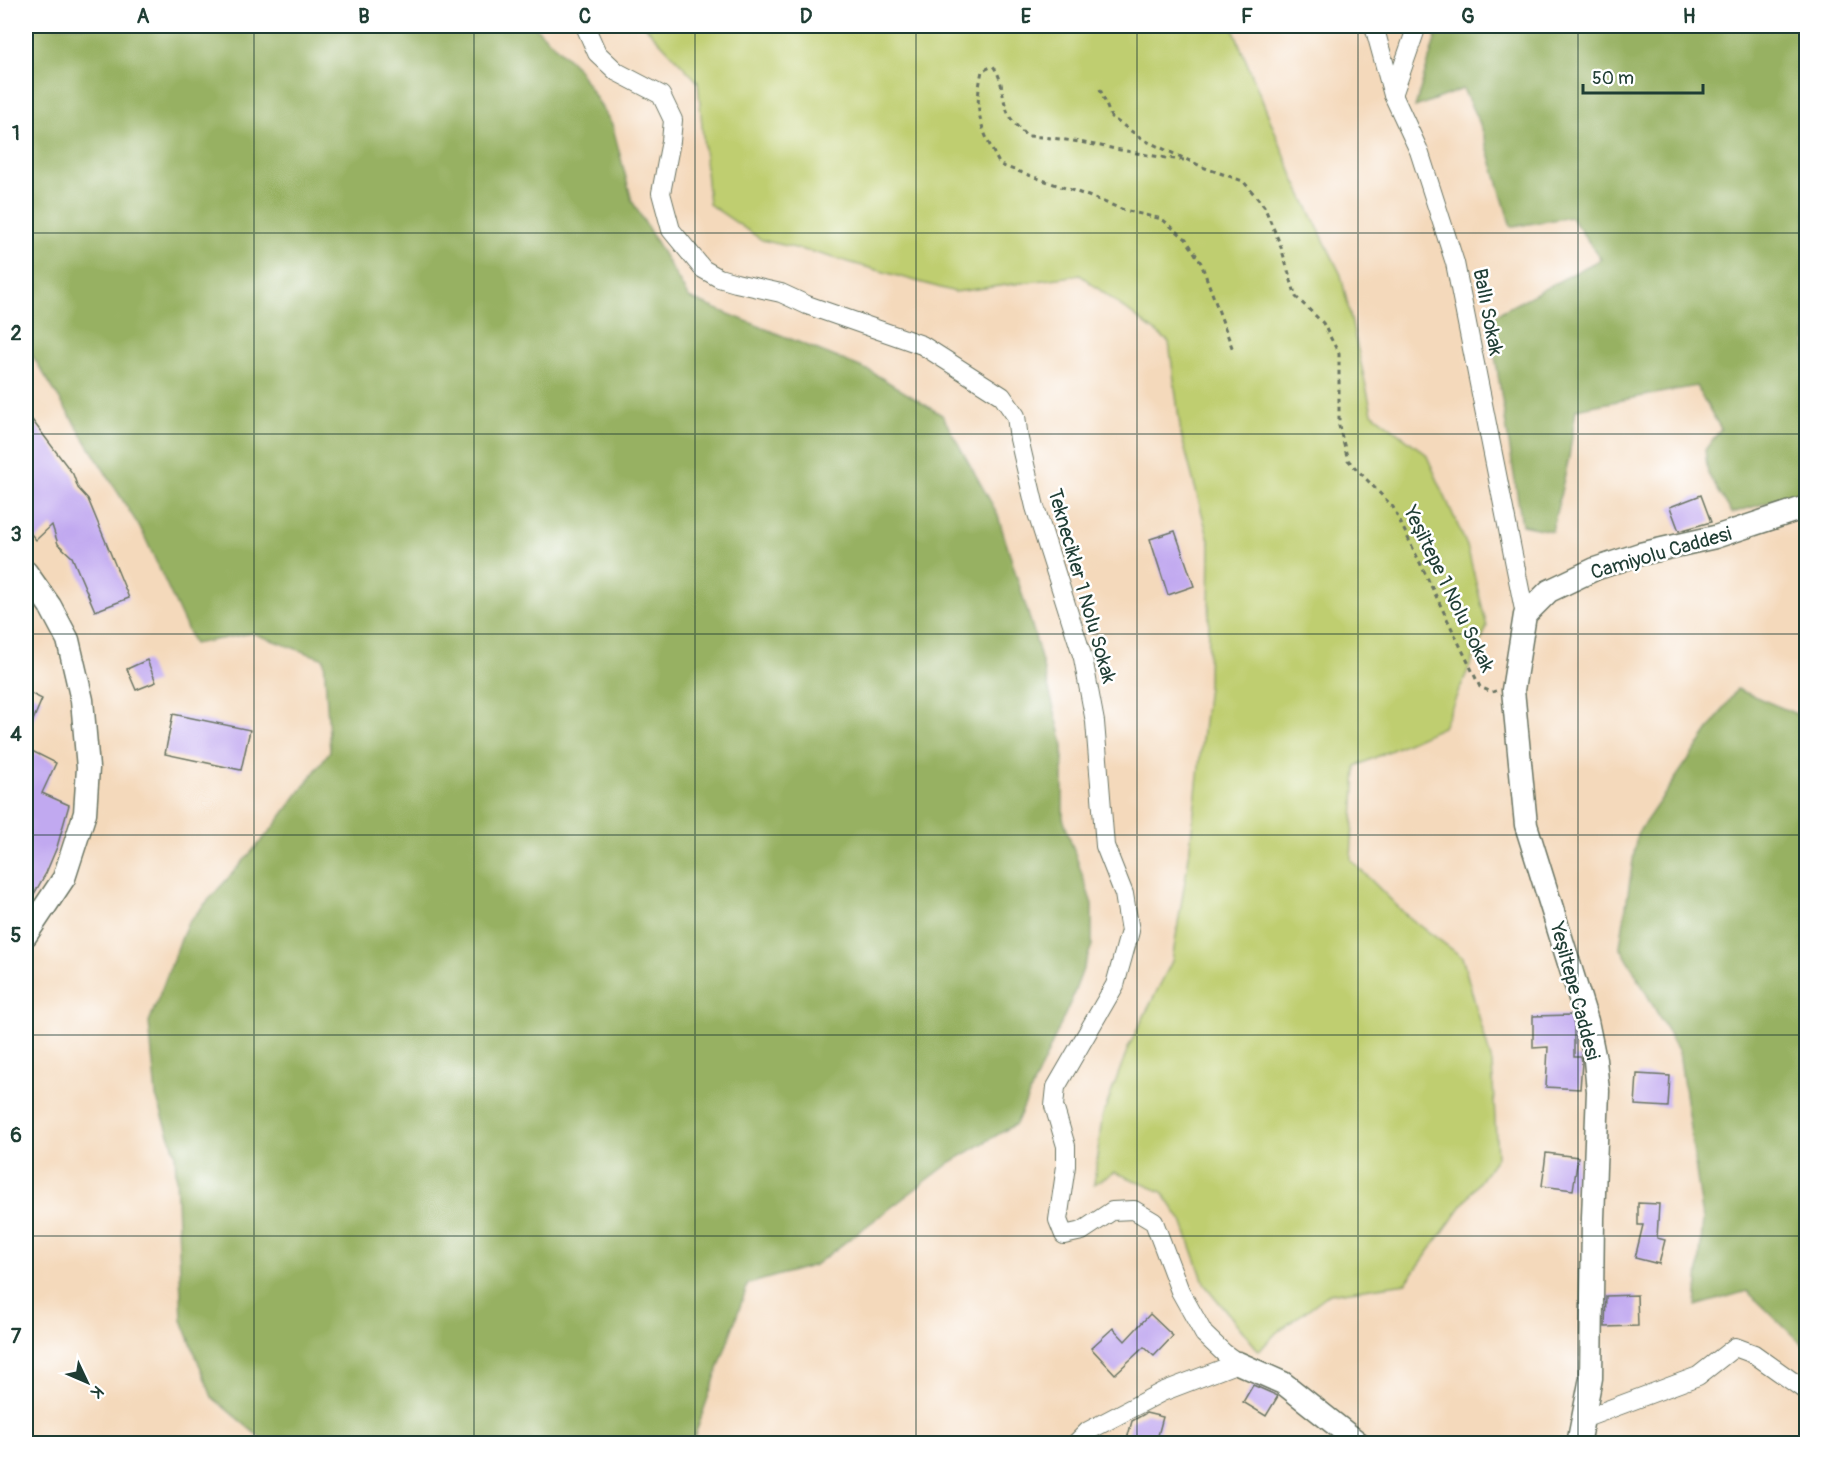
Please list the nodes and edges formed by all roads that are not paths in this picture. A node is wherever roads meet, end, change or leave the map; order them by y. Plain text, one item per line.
1 (585, 26) edge
2 (1374, 26) edge
3 (1417, 26) edge
4 (1393, 95) junction
5 (1806, 507) edge
6 (26, 572) edge
7 (1525, 615) junction
8 (26, 935) edge
9 (1238, 1363) junction
10 (1806, 1390) edge
11 (1583, 1419) junction
12 (1075, 1443) edge
13 (1360, 1443) edge
14 (1578, 1443) edge

1 - 9 street, Teknecikler 1 Nolu Sokak
2 - 4 street, Ballı Sokak
3 - 4 street
4 - 7 street, Ballı Sokak
5 - 7 street, Camiyolu Caddesi
6 - 8 street
7 - 11 street, Yeşiltepe Caddesi
9 - 12 street
9 - 13 street
10 - 11 street
11 - 14 street, Yeşiltepe Caddesi

